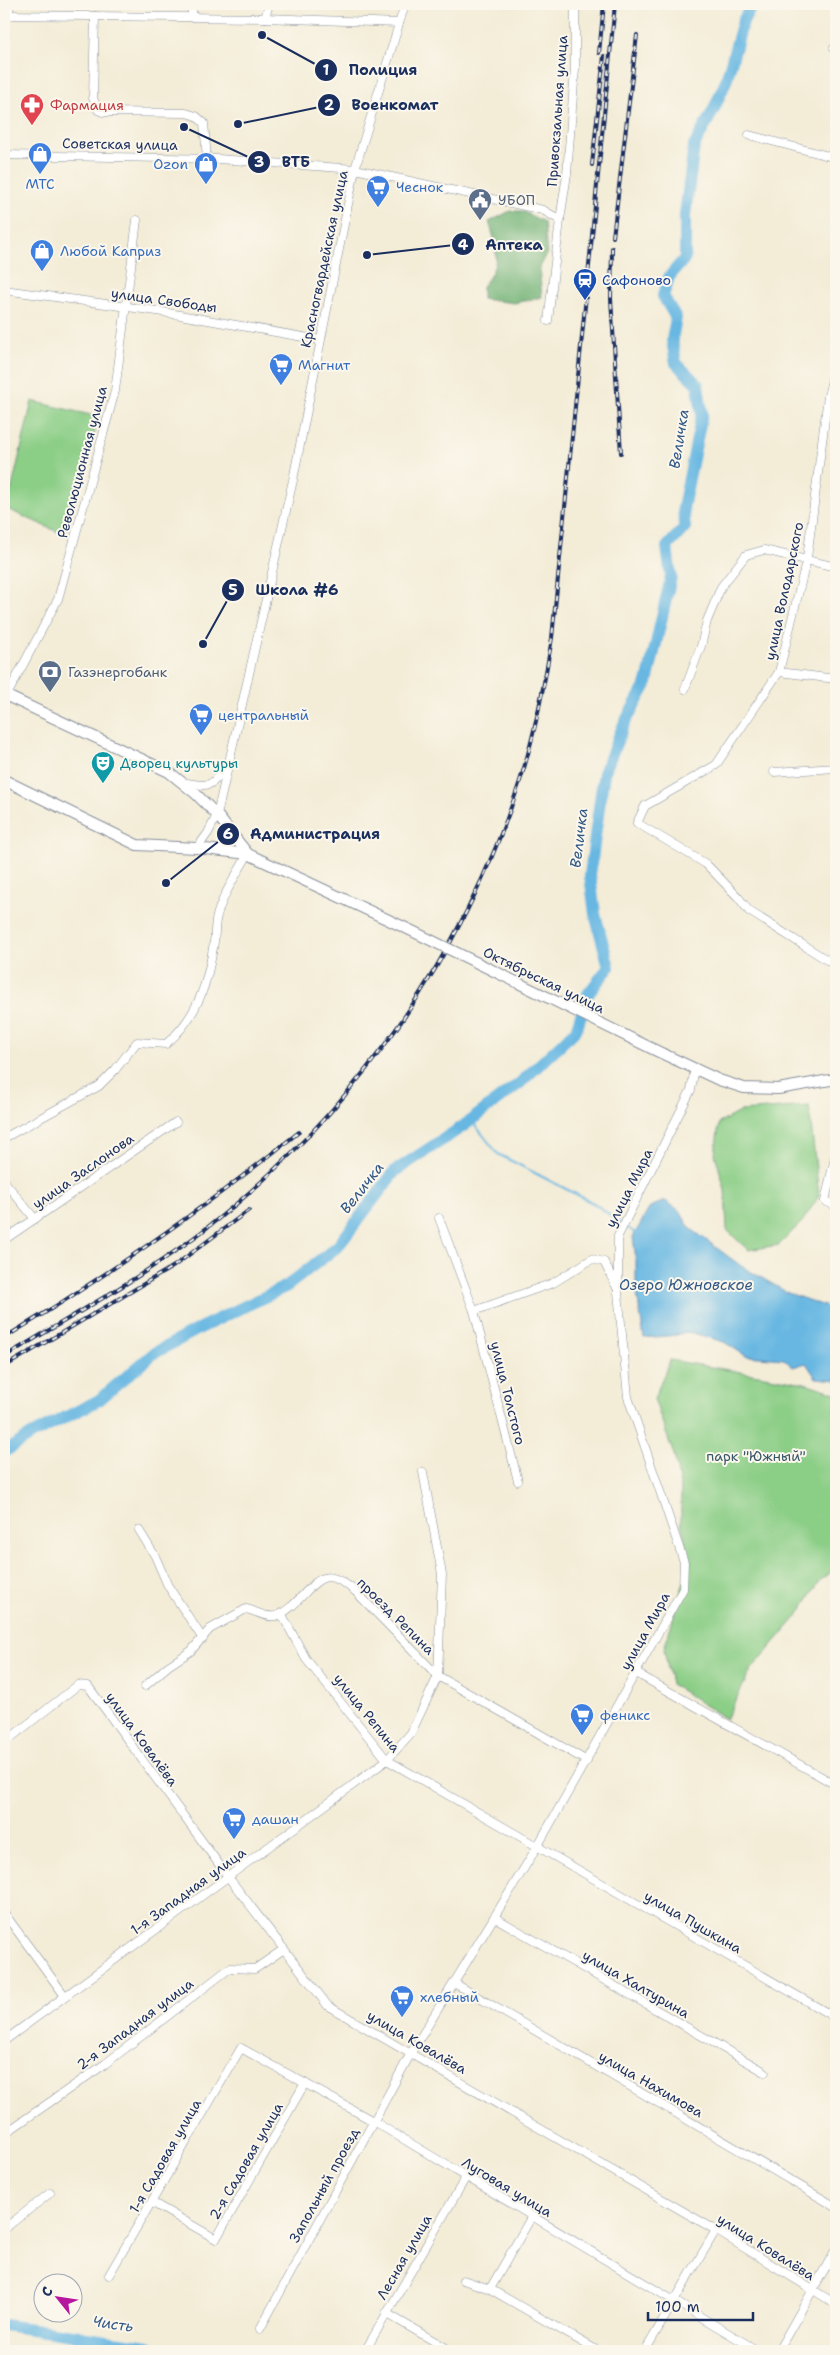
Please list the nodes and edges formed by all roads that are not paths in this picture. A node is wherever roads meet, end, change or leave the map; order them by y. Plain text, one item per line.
1 (9, 4) edge
2 (192, 4) edge
3 (269, 4) edge
4 (405, 4) edge
5 (575, 4) edge
6 (6, 15) edge
7 (95, 16) junction
8 (192, 17) junction
9 (265, 18) junction
10 (399, 23) junction
11 (749, 135) dead end
12 (4, 155) edge
13 (836, 158) edge
14 (207, 159) junction
15 (355, 169) junction
16 (137, 220) dead end
17 (560, 220) junction
18 (4, 290) edge
19 (128, 307) junction
20 (548, 321) dead end
21 (320, 340) junction
22 (836, 363) edge
23 (832, 397) edge
24 (807, 558) junction
25 (836, 567) edge
26 (779, 672) junction
27 (836, 679) edge
28 (685, 688) dead end
29 (5, 698) edge
30 (230, 758) junction
31 (836, 768) edge
32 (774, 772) dead end
33 (4, 780) edge
34 (181, 782) junction
35 (217, 815) junction
36 (197, 848) junction
37 (248, 854) junction
38 (836, 962) edge
39 (695, 1068) junction
40 (836, 1079) edge
41 (176, 1122) dead end
42 (4, 1138) edge
43 (836, 1153) edge
44 (4, 1181) edge
45 (836, 1206) edge
46 (439, 1218) dead end
47 (35, 1219) junction
48 (4, 1240) edge
49 (618, 1292) junction
50 (474, 1311) junction
51 (423, 1472) dead end
52 (518, 1481) dead end
53 (139, 1530) dead end
54 (281, 1613) junction
55 (203, 1639) junction
56 (636, 1672) junction
57 (438, 1676) junction
58 (145, 1686) dead end
59 (4, 1743) edge
60 (387, 1760) junction
61 (587, 1761) junction
62 (836, 1785) edge
63 (537, 1847) junction
64 (228, 1877) junction
65 (4, 1913) edge
66 (494, 1917) junction
67 (284, 1950) junction
68 (454, 1983) junction
69 (65, 1996) junction
70 (836, 2018) edge
71 (4, 2041) edge
72 (241, 2048) joint
73 (411, 2053) junction
74 (764, 2072) dead end
75 (305, 2083) junction
76 (373, 2121) junction
77 (4, 2134) edge
78 (466, 2177) junction
79 (50, 2193) dead end
80 (153, 2203) junction
81 (836, 2206) edge
82 (532, 2216) junction
83 (4, 2229) edge
84 (716, 2230) junction
85 (836, 2249) edge
86 (109, 2275) dead end
87 (463, 2280) dead end
88 (490, 2289) junction
89 (813, 2291) junction
90 (674, 2301) junction
91 (836, 2304) edge
92 (386, 2313) junction
93 (260, 2329) dead end
94 (365, 2351) edge
95 (451, 2351) edge
96 (598, 2351) edge
97 (645, 2351) edge
98 (758, 2351) edge
99 (778, 2351) edge

1 - 6 street
2 - 8 street
3 - 9 street
4 - 10 street, Красногвардейская улица
5 - 17 street, Привокзальная улица
6 - 7 street
7 - 8 street
7 - 14 street
8 - 9 street
9 - 10 street
10 - 15 street, Красногвардейская улица
11 - 13 street
12 - 14 street, Советская улица
14 - 15 street, Советская улица
15 - 17 street
15 - 21 street, Красногвардейская улица
16 - 19 street, Революционная улица
17 - 20 street, Привокзальная улица
18 - 19 street, улица Свободы
19 - 21 street, улица Свободы
19 - 29 street, Революционная улица
21 - 30 street, Красногвардейская улица
22 - 23 street, улица Володарского
23 - 24 street, улица Володарского
24 - 25 street
24 - 26 street, улица Володарского
24 - 28 street
26 - 27 street
26 - 38 street, улица Володарского
29 - 34 main road, Октябрьская улица
30 - 34 street
30 - 35 street, Красногвардейская улица
31 - 32 street
33 - 36 main road, Октябрьская улица
34 - 35 main road, Октябрьская улица
35 - 36 street, Красногвардейская улица
35 - 37 main road, Октябрьская улица
36 - 37 main road, Октябрьская улица
37 - 39 main road, Октябрьская улица, bridge
37 - 42 street
39 - 40 main road, Октябрьская улица
39 - 49 street, улица Мира
41 - 47 street, улица Заслонова
43 - 45 street
44 - 47 street
46 - 50 street, улица Толстого
47 - 48 street, улица Заслонова
49 - 50 street
49 - 56 street, улица Мира
50 - 52 street, улица Толстого
51 - 57 street
53 - 55 street
54 - 55 street
54 - 57 street, проезд Репина
54 - 60 street, улица Репина
55 - 58 street
56 - 61 street, улица Мира
56 - 62 street
57 - 60 street
57 - 61 street, проезд Репина
59 - 64 street, улица Ковалёва
60 - 63 street, улица Репина
60 - 64 street, 1-я Западная улица
61 - 63 street, улица Мира
63 - 66 street, улица Мира
63 - 70 street, улица Пушкина
64 - 67 street, улица Ковалёва
64 - 69 street, 1-я Западная улица
65 - 69 street
66 - 68 street, улица Мира
66 - 74 street, улица Халтурина
67 - 73 street, улица Ковалёва
67 - 77 street, 2-я Западная улица
68 - 73 street, улица Мира
68 - 81 street, улица Нахимова
69 - 71 street, 1-я Западная улица
72 - 75 street, Луговая улица
72 - 80 street, 1-я Садовая улица
73 - 76 street, Запольный проезд
73 - 84 street, улица Ковалёва
75 - 76 street, Луговая улица
75 - 80 street, 2-я Садовая улица
76 - 78 street, Луговая улица
76 - 93 street, Запольный проезд
78 - 82 street, Луговая улица
78 - 92 street, Лесная улица
79 - 83 street
80 - 86 street, 1-я Садовая улица
82 - 88 street
82 - 90 street, Луговая улица
84 - 89 street, улица Ковалёва
84 - 90 street
85 - 89 street
87 - 88 street
88 - 96 street
89 - 91 street, улица Ковалёва
89 - 99 street
90 - 97 street
90 - 98 street, Луговая улица
92 - 94 street, Лесная улица
92 - 95 street

